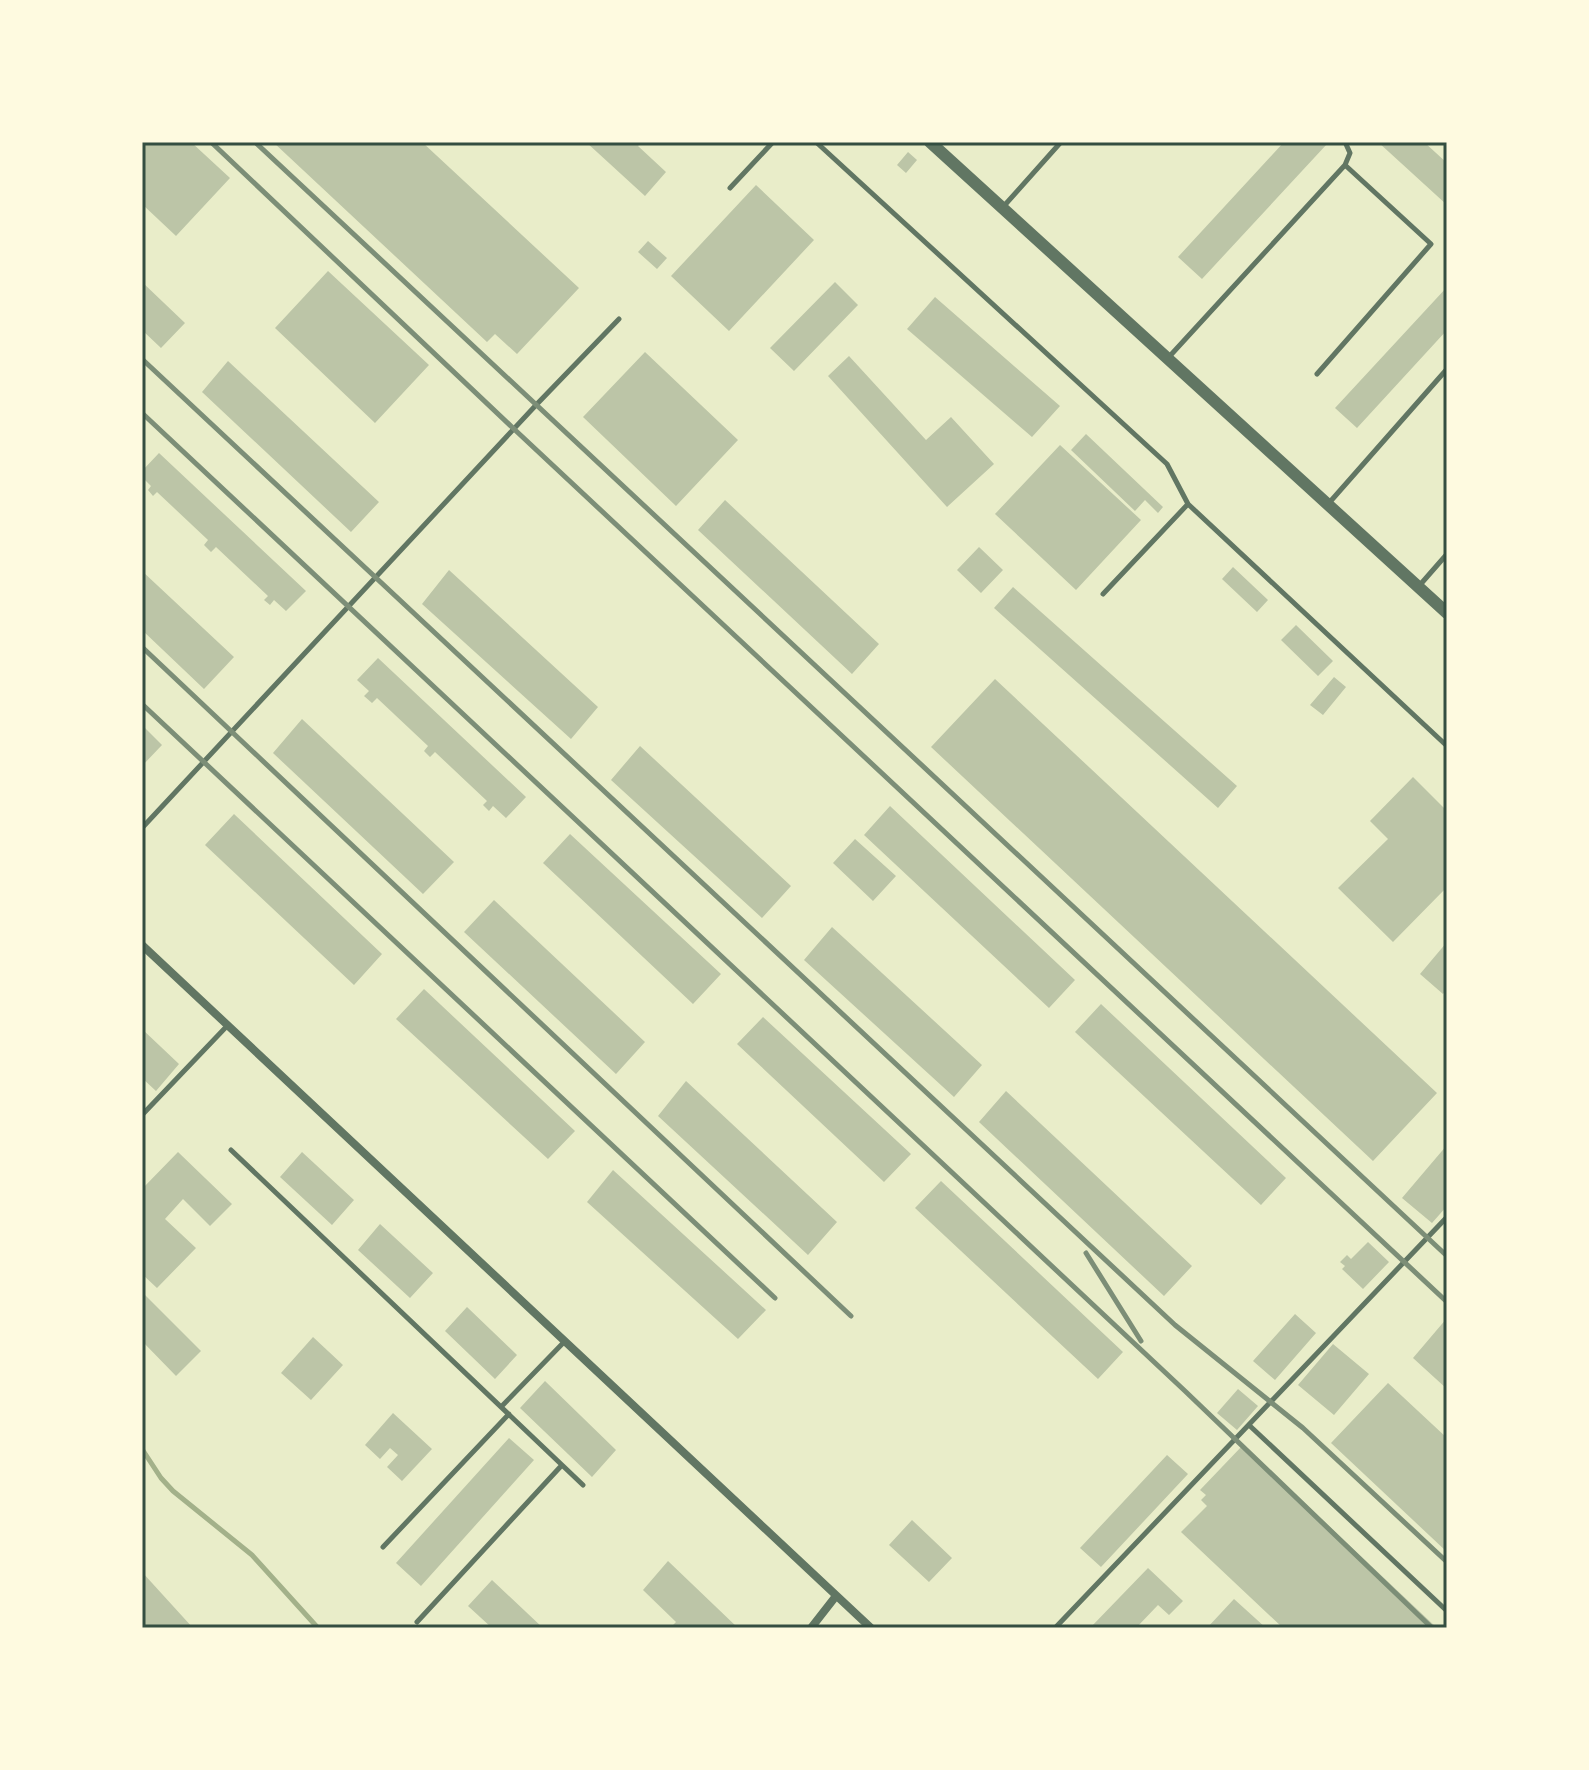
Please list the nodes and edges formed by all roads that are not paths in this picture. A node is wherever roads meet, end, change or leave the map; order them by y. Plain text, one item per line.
1 (773, 142) edge
2 (816, 142) edge
3 (930, 142) edge
4 (1061, 142) edge
5 (1345, 142) edge
6 (1345, 165) junction
7 (730, 188) dead end
8 (1002, 208) junction
9 (619, 319) dead end
10 (1168, 359) junction
11 (1447, 369) edge
12 (1317, 374) dead end
13 (1188, 504) junction
14 (1328, 504) junction
15 (1447, 554) edge
16 (1418, 586) junction
17 (1103, 594) dead end
18 (1447, 613) edge
19 (1447, 746) edge
20 (142, 828) edge
21 (142, 945) edge
22 (227, 1026) junction
23 (142, 1115) edge
24 (231, 1150) dead end
25 (1447, 1217) edge
26 (566, 1341) junction
27 (501, 1407) junction
28 (509, 1414) junction
29 (1250, 1426) junction
30 (562, 1465) junction
31 (583, 1485) dead end
32 (383, 1547) dead end
33 (836, 1596) junction
34 (1447, 1611) edge
35 (417, 1622) dead end
36 (811, 1628) edge
37 (871, 1628) edge
38 (1055, 1628) edge

1 - 7 lane
2 - 13 lane
3 - 8 street
4 - 8 lane
5 - 6 lane
6 - 10 lane
6 - 12 lane
8 - 10 street
9 - 20 lane
10 - 14 street
11 - 14 lane
13 - 17 lane
13 - 19 lane
14 - 16 street
15 - 16 lane
16 - 18 street
21 - 22 street
22 - 23 lane
22 - 26 street
24 - 27 lane
25 - 29 lane
26 - 27 lane
26 - 33 street
27 - 28 lane
28 - 30 lane
28 - 32 lane
29 - 34 lane
29 - 38 lane
30 - 31 lane
30 - 35 lane
33 - 36 street
33 - 37 street

